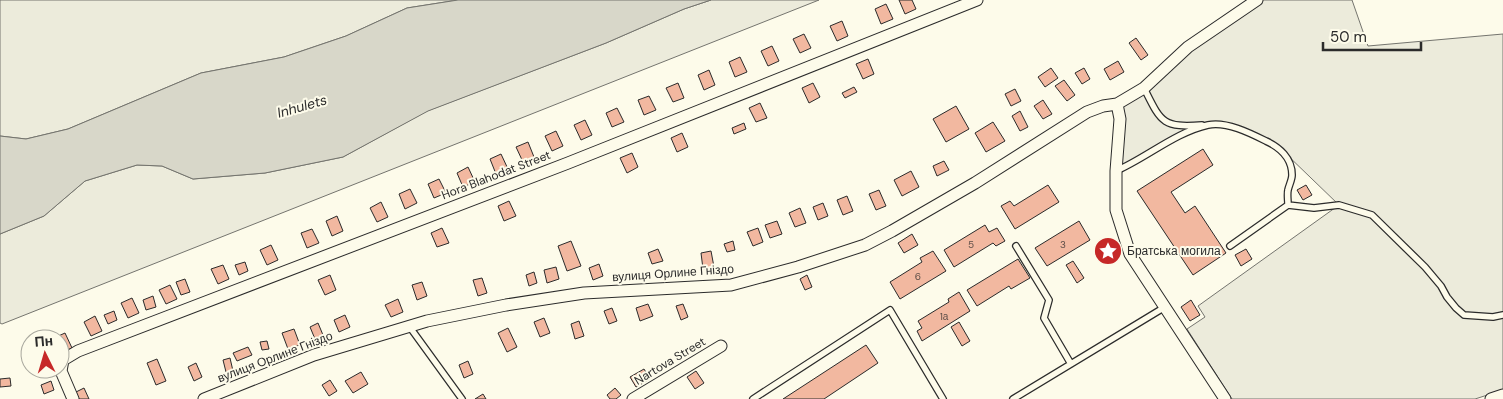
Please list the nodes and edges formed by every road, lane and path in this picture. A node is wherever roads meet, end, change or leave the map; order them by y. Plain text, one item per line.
1 (977, 0) edge
2 (1257, 0) edge
3 (1144, 88) junction
4 (1117, 104) junction
5 (1209, 124) junction
6 (1116, 171) junction
7 (1288, 205) junction
8 (1016, 246) dead end
9 (1230, 246) dead end
10 (1165, 307) junction
11 (1503, 315) edge
12 (408, 326) junction
13 (721, 346) dead end
14 (1071, 364) junction
15 (1503, 395) edge
16 (73, 399) edge
17 (204, 399) edge
18 (462, 399) edge
19 (633, 399) edge
20 (752, 399) edge
21 (943, 399) edge
22 (1013, 399) edge
23 (1226, 399) edge
24 (1491, 399) edge

1 - 16 street, Hora Blahodat Street
2 - 3 street, вулиця Орлине Гніздо
3 - 4 street, вулиця Орлине Гніздо
3 - 5 lane
4 - 6 street
4 - 12 street, вулиця Орлине Гніздо
5 - 6 lane
5 - 7 lane
6 - 10 street
7 - 9 lane
7 - 11 lane
8 - 14 lane
10 - 14 lane
10 - 23 street
12 - 17 street, вулиця Орлине Гніздо
12 - 18 lane
13 - 19 street, Nartova Street
14 - 22 lane
15 - 24 street
20 - 21 lane

